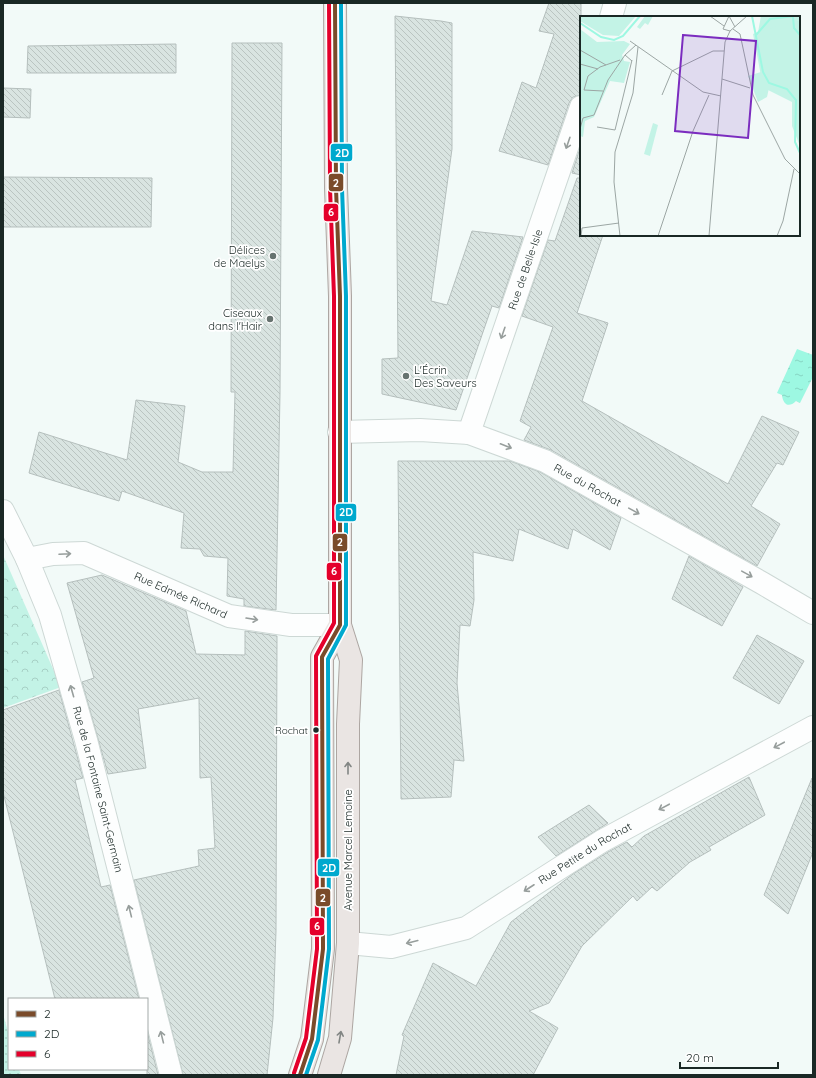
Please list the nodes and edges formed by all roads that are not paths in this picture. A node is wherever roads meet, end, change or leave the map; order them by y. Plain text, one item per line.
1 (335, 3) edge
2 (615, 3) edge
3 (611, 16) edge
4 (580, 110) edge
5 (339, 432) junction
6 (469, 432) junction
7 (3, 511) edge
8 (27, 559) junction
9 (813, 613) edge
10 (340, 624) junction
11 (813, 727) edge
12 (348, 943) junction
13 (171, 1075) edge
14 (300, 1075) edge
15 (329, 1075) edge

1 - 5 main road, Avenue Marcel Lemoine
2 - 3 street
4 -> 6 street, Rue de Belle-Isle
5 - 6 street, Rue du Rochat
5 - 10 main road, Avenue Marcel Lemoine
6 -> 9 street, Rue du Rochat
7 - 8 street, Rue de la Fontaine Saint-Germain
8 -> 10 street, Rue Edmée Richard
13 -> 8 street, Rue de la Fontaine Saint-Germain
12 -> 10 main road, Avenue Marcel Lemoine
10 - 14 main road, Avenue Marcel Lemoine
11 -> 12 street, Rue Petite du Rochat
15 -> 12 main road, Avenue Marcel Lemoine

